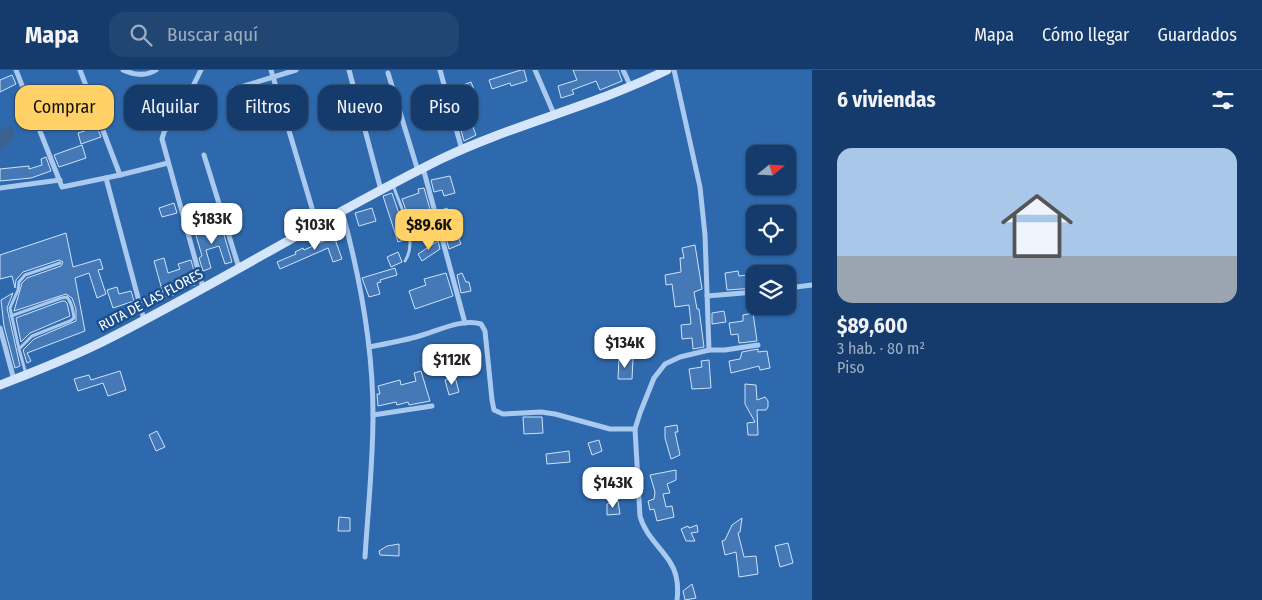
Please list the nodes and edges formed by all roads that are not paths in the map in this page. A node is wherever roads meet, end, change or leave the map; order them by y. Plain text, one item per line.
1 (16, 70) edge
2 (80, 70) edge
3 (123, 70) edge
4 (156, 70) edge
5 (201, 70) edge
6 (271, 70) edge
7 (296, 70) edge
8 (348, 70) edge
9 (440, 70) edge
10 (534, 70) edge
11 (623, 70) edge
12 (667, 70) edge
13 (674, 70) edge
14 (388, 73) dead end
15 (273, 77) junction
16 (247, 85) edge
17 (631, 87) junction
18 (554, 114) junction
19 (462, 150) junction
20 (204, 155) dead end
21 (168, 163) junction
22 (421, 170) junction
23 (120, 175) junction
24 (106, 178) junction
25 (60, 180) junction
26 (393, 184) junction
27 (0, 188) edge
28 (381, 191) junction
29 (342, 211) junction
30 (317, 225) junction
31 (405, 261) dead end
32 (60, 263) dead end
33 (238, 268) junction
34 (812, 286) edge
35 (796, 287) edge
36 (203, 288) junction
37 (746, 293) edge
38 (707, 296) junction
39 (11, 316) junction
40 (144, 320) junction
41 (465, 323) junction
42 (0, 328) edge
43 (758, 345) dead end
44 (369, 347) junction
45 (19, 349) junction
46 (709, 350) junction
47 (26, 374) junction
48 (14, 380) junction
49 (0, 385) edge
50 (432, 406) dead end
51 (373, 415) junction
52 (635, 429) junction
53 (365, 557) dead end
54 (677, 600) edge

1 - 25 street
2 - 23 street
3 - 4 street
5 - 21 street
6 - 15 street
7 - 15 street
8 - 28 street
9 - 19 street
10 - 18 street
11 - 17 street
12 - 17 main road, RUTA DE LAS FLORES
13 - 38 street
14 - 22 street
15 - 16 street
15 - 30 street
17 - 18 main road, RUTA DE LAS FLORES
18 - 19 main road, RUTA DE LAS FLORES
19 - 22 main road, RUTA DE LAS FLORES
20 - 33 street
21 - 23 street
21 - 36 street
22 - 26 main road, RUTA DE LAS FLORES
22 - 41 street
23 - 24 street
24 - 25 street
24 - 40 street
25 - 27 street
26 - 28 main road, RUTA DE LAS FLORES
26 - 31 lane
28 - 29 main road, RUTA DE LAS FLORES
29 - 30 main road, RUTA DE LAS FLORES
29 - 44 street
30 - 33 main road, RUTA DE LAS FLORES
32 - 39 lane
33 - 36 main road, RUTA DE LAS FLORES
34 - 35 street
36 - 40 main road, RUTA DE LAS FLORES
37 - 38 street
38 - 46 street
39 - 45 lane
39 - 45 lane
40 - 47 main road, RUTA DE LAS FLORES
41 - 44 street
41 - 52 street
42 - 48 street
43 - 46 street
44 - 51 street
45 - 47 lane
46 - 52 street
47 - 48 main road, RUTA DE LAS FLORES
48 - 49 main road, RUTA DE LAS FLORES
50 - 51 street
51 - 53 street
52 - 54 street

